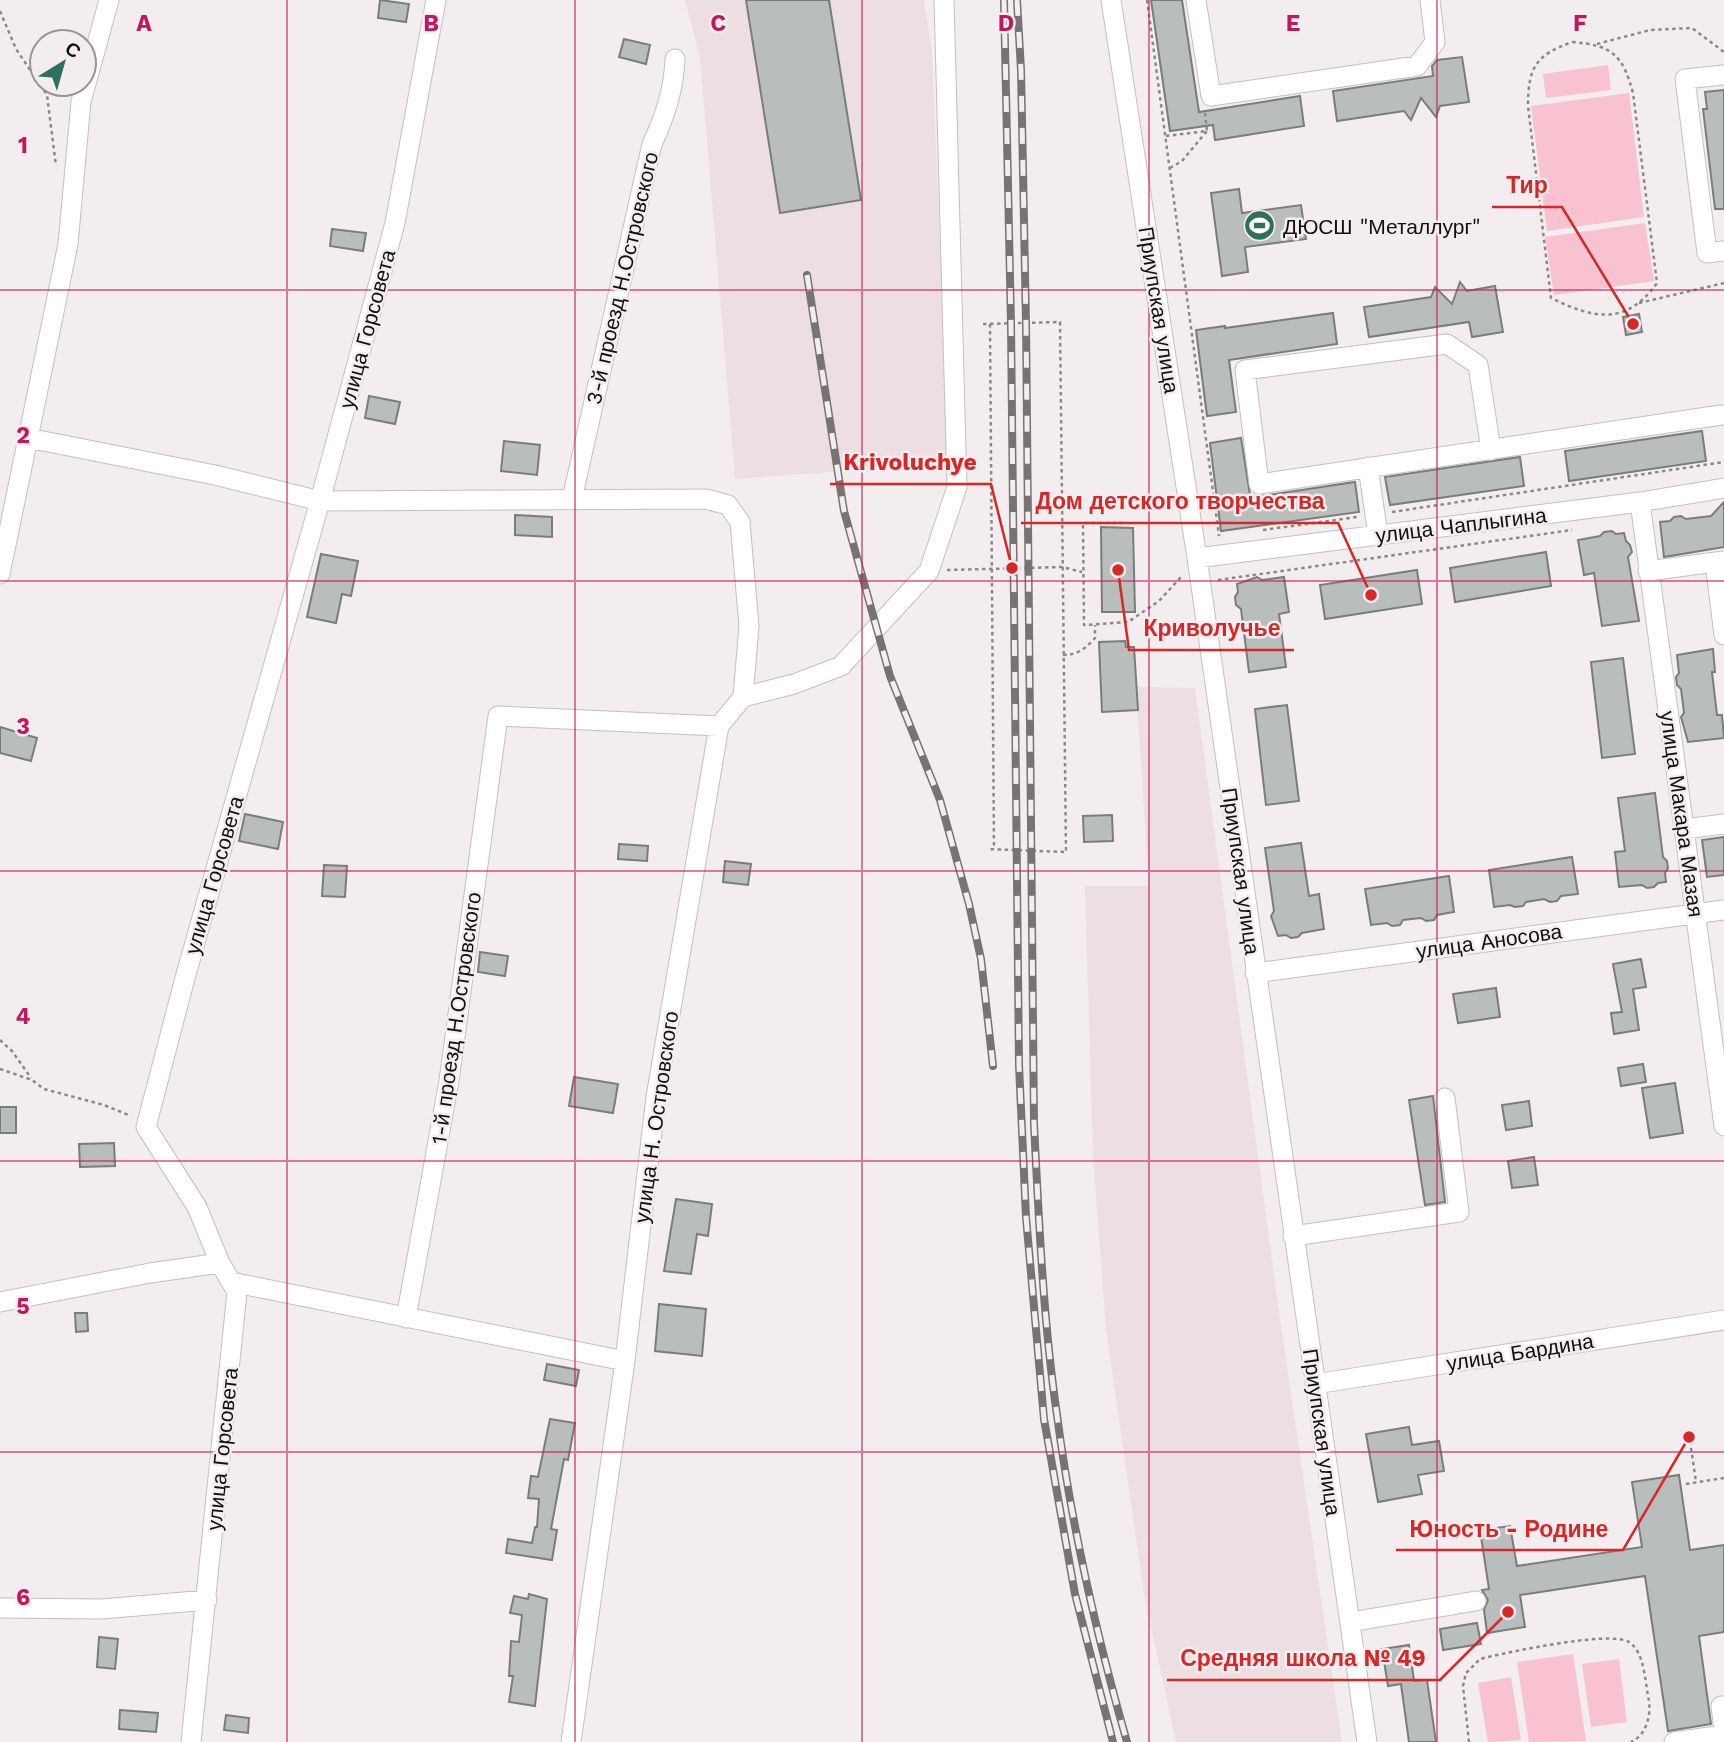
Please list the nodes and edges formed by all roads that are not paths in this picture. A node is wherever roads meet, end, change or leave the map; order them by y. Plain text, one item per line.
1 (110, 0) edge
2 (436, 0) edge
3 (944, 0) edge
4 (1111, 0) edge
5 (1196, 0) edge
6 (1430, 0) edge
7 (675, 59) dead end
8 (1724, 75) edge
9 (1724, 251) edge
10 (1723, 421) edge
11 (28, 438) junction
12 (1491, 450) junction
13 (1368, 467) junction
14 (1724, 488) edge
15 (572, 499) junction
16 (320, 501) junction
17 (1640, 502) junction
18 (1378, 536) junction
19 (1203, 558) junction
20 (1719, 562) edge
21 (1648, 571) junction
22 (0, 574) edge
23 (1724, 635) edge
24 (743, 697) junction
25 (719, 726) junction
26 (1724, 824) edge
27 (1685, 829) junction
28 (1724, 911) edge
29 (1696, 913) junction
30 (1255, 972) junction
31 (1445, 1098) dead end
32 (1724, 1126) edge
33 (1293, 1236) junction
34 (220, 1263) junction
35 (231, 1282) junction
36 (0, 1303) edge
37 (406, 1318) junction
38 (1724, 1320) edge
39 (625, 1361) junction
40 (1315, 1384) junction
41 (207, 1600) junction
42 (1476, 1601) dead end
43 (0, 1608) edge
44 (1350, 1622) junction
45 (1724, 1706) edge
46 (1724, 1732) edge
47 (191, 1742) edge
48 (571, 1742) edge
49 (1367, 1742) edge
50 (1674, 1742) edge

1 - 11 street
2 - 16 street, улица Горсовета
3 - 24 street
4 - 19 street, Приупская улица
5 - 6 street
7 - 15 street, 3-й проезд Н.Островского
8 - 9 street
10 - 12 street
11 - 16 street
11 - 22 street
12 - 13 street
12 - 13 street
13 - 18 street
14 - 17 street, улица Чаплыгина
15 - 16 street
15 - 24 street
16 - 34 street, улица Горсовета
17 - 18 street, улица Чаплыгина
17 - 21 street, улица Макара Мазая
18 - 19 street, улица Чаплыгина
19 - 30 street, Приупская улица
20 - 21 street
20 - 23 street
21 - 27 street, улица Макара Мазая
24 - 25 street, улица Н. Островского
25 - 37 street, 1-й проезд Н.Островского
25 - 39 street, улица Н. Островского
26 - 27 street
27 - 29 street, улица Макара Мазая
28 - 29 street, улица Аносова
29 - 30 street, улица Аносова
29 - 32 street, улица Макара Мазая
30 - 33 street, Приупская улица
31 - 33 street
33 - 40 street, Приупская улица
34 - 35 street, улица Горсовета
34 - 36 street
35 - 37 street
35 - 41 street, улица Горсовета
37 - 39 street
38 - 40 street, улица Бардина
39 - 48 street, улица Н. Островского
40 - 44 street, Приупская улица
41 - 43 street
41 - 47 street, улица Горсовета
42 - 44 street
44 - 49 street, Приупская улица
45 - 46 street
46 - 50 street

